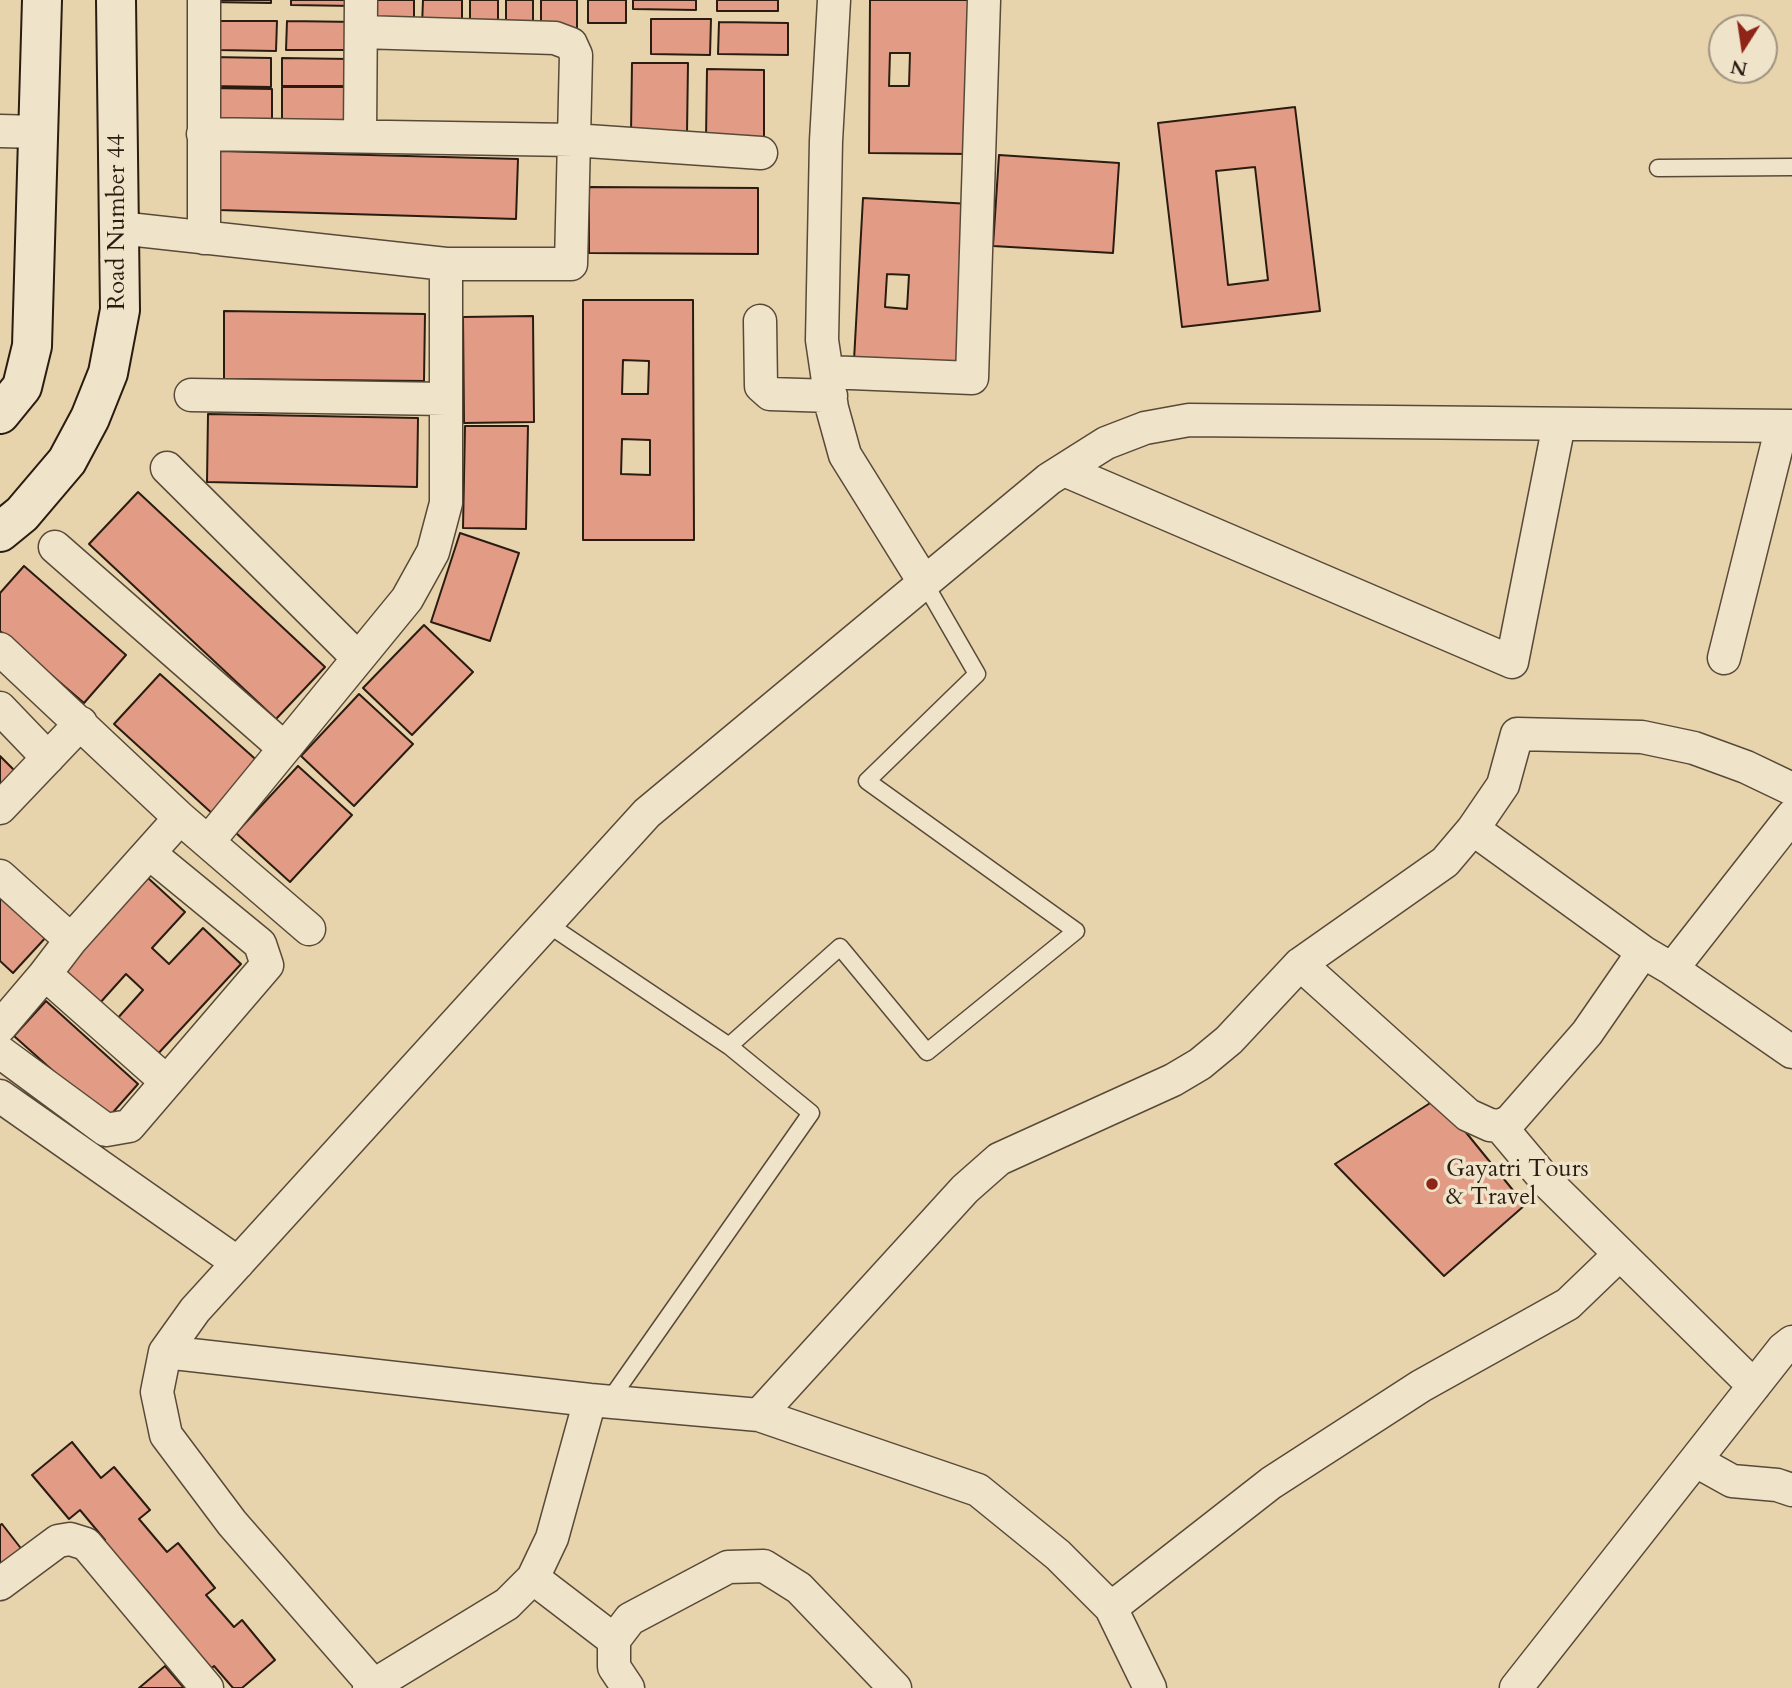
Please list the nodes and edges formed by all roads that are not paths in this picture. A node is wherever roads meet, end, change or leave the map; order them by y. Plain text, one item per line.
1 (42, 0) edge
2 (116, 0) edge
3 (204, 0) edge
4 (361, 0) edge
5 (834, 0) edge
6 (984, 0) edge
7 (361, 32) junction
8 (0, 131) edge
9 (38, 132) junction
10 (203, 134) junction
11 (360, 136) junction
12 (573, 140) junction
13 (761, 153) dead end
14 (1792, 167) edge
15 (1658, 168) dead end
16 (119, 228) junction
17 (204, 238) junction
18 (446, 264) junction
19 (760, 321) dead end
20 (829, 384) junction
21 (191, 396) dead end
22 (446, 400) junction
23 (0, 414) edge
24 (1559, 424) junction
25 (1787, 426) edge
26 (167, 468) dead end
27 (1064, 470) junction
28 (0, 532) edge
29 (55, 547) dead end
30 (925, 582) junction
31 (0, 649) edge
32 (357, 657) junction
33 (1724, 658) dead end
34 (0, 709) edge
35 (81, 723) junction
36 (284, 748) junction
37 (48, 758) junction
38 (1792, 789) edge
39 (0, 808) edge
40 (1792, 816) edge
41 (180, 818) junction
42 (1473, 829) junction
43 (208, 842) junction
44 (149, 853) junction
45 (0, 876) edge
46 (546, 923) junction
47 (309, 929) dead end
48 (71, 940) junction
49 (1643, 952) junction
50 (1300, 964) junction
51 (1672, 969) junction
52 (45, 974) junction
53 (0, 1027) edge
54 (729, 1046) junction
55 (0, 1052) edge
56 (1792, 1052) edge
57 (167, 1082) junction
58 (0, 1096) edge
59 (1500, 1126) junction
60 (1620, 1254) junction
61 (238, 1264) junction
62 (1792, 1342) edge
63 (165, 1352) junction
64 (1754, 1386) junction
65 (599, 1400) junction
66 (759, 1415) junction
67 (1696, 1461) junction
68 (1792, 1490) edge
69 (533, 1578) junction
70 (0, 1584) edge
71 (1111, 1608) junction
72 (614, 1640) junction
73 (372, 1687) edge
74 (207, 1688) edge
75 (628, 1688) edge
76 (895, 1688) edge
77 (1150, 1688) edge
78 (1516, 1688) edge

1 - 9 street
2 - 16 street, Road Number 44
3 - 10 street
4 - 7 street
5 - 20 street
6 - 20 street
7 - 11 street
7 - 12 street
8 - 9 street
9 - 23 street
10 - 11 street
10 - 17 street
11 - 12 street
12 - 13 street
12 - 18 street
14 - 15 lane
16 - 17 street
16 - 28 street, Road Number 44
17 - 18 street
18 - 22 street
19 - 20 street
20 - 30 street
21 - 22 street
22 - 32 street
24 - 25 street
24 - 27 street
24 - 27 street
25 - 33 street
26 - 32 street
27 - 30 street
29 - 36 street
30 - 46 street
30 - 54 lane
31 - 35 street
32 - 36 street
34 - 37 street
35 - 37 street
35 - 41 street
36 - 43 street
37 - 39 street
38 - 42 street
40 - 51 street
41 - 43 street
41 - 44 street
42 - 49 street
42 - 50 street
43 - 47 street
44 - 48 street
44 - 57 street
45 - 48 street
46 - 54 lane
46 - 61 street
48 - 52 street
49 - 51 street
49 - 59 street
50 - 59 street
50 - 66 street
51 - 56 street
52 - 53 street
52 - 57 street
54 - 65 lane
55 - 57 street
58 - 61 street
59 - 60 street
60 - 64 street
60 - 71 street
61 - 63 street
62 - 64 street
63 - 65 street
63 - 73 street
64 - 67 street
65 - 66 street
65 - 69 street
66 - 71 street
67 - 68 street
67 - 78 street
69 - 72 street
69 - 73 street
70 - 74 street
71 - 77 street
72 - 75 street
72 - 76 street

